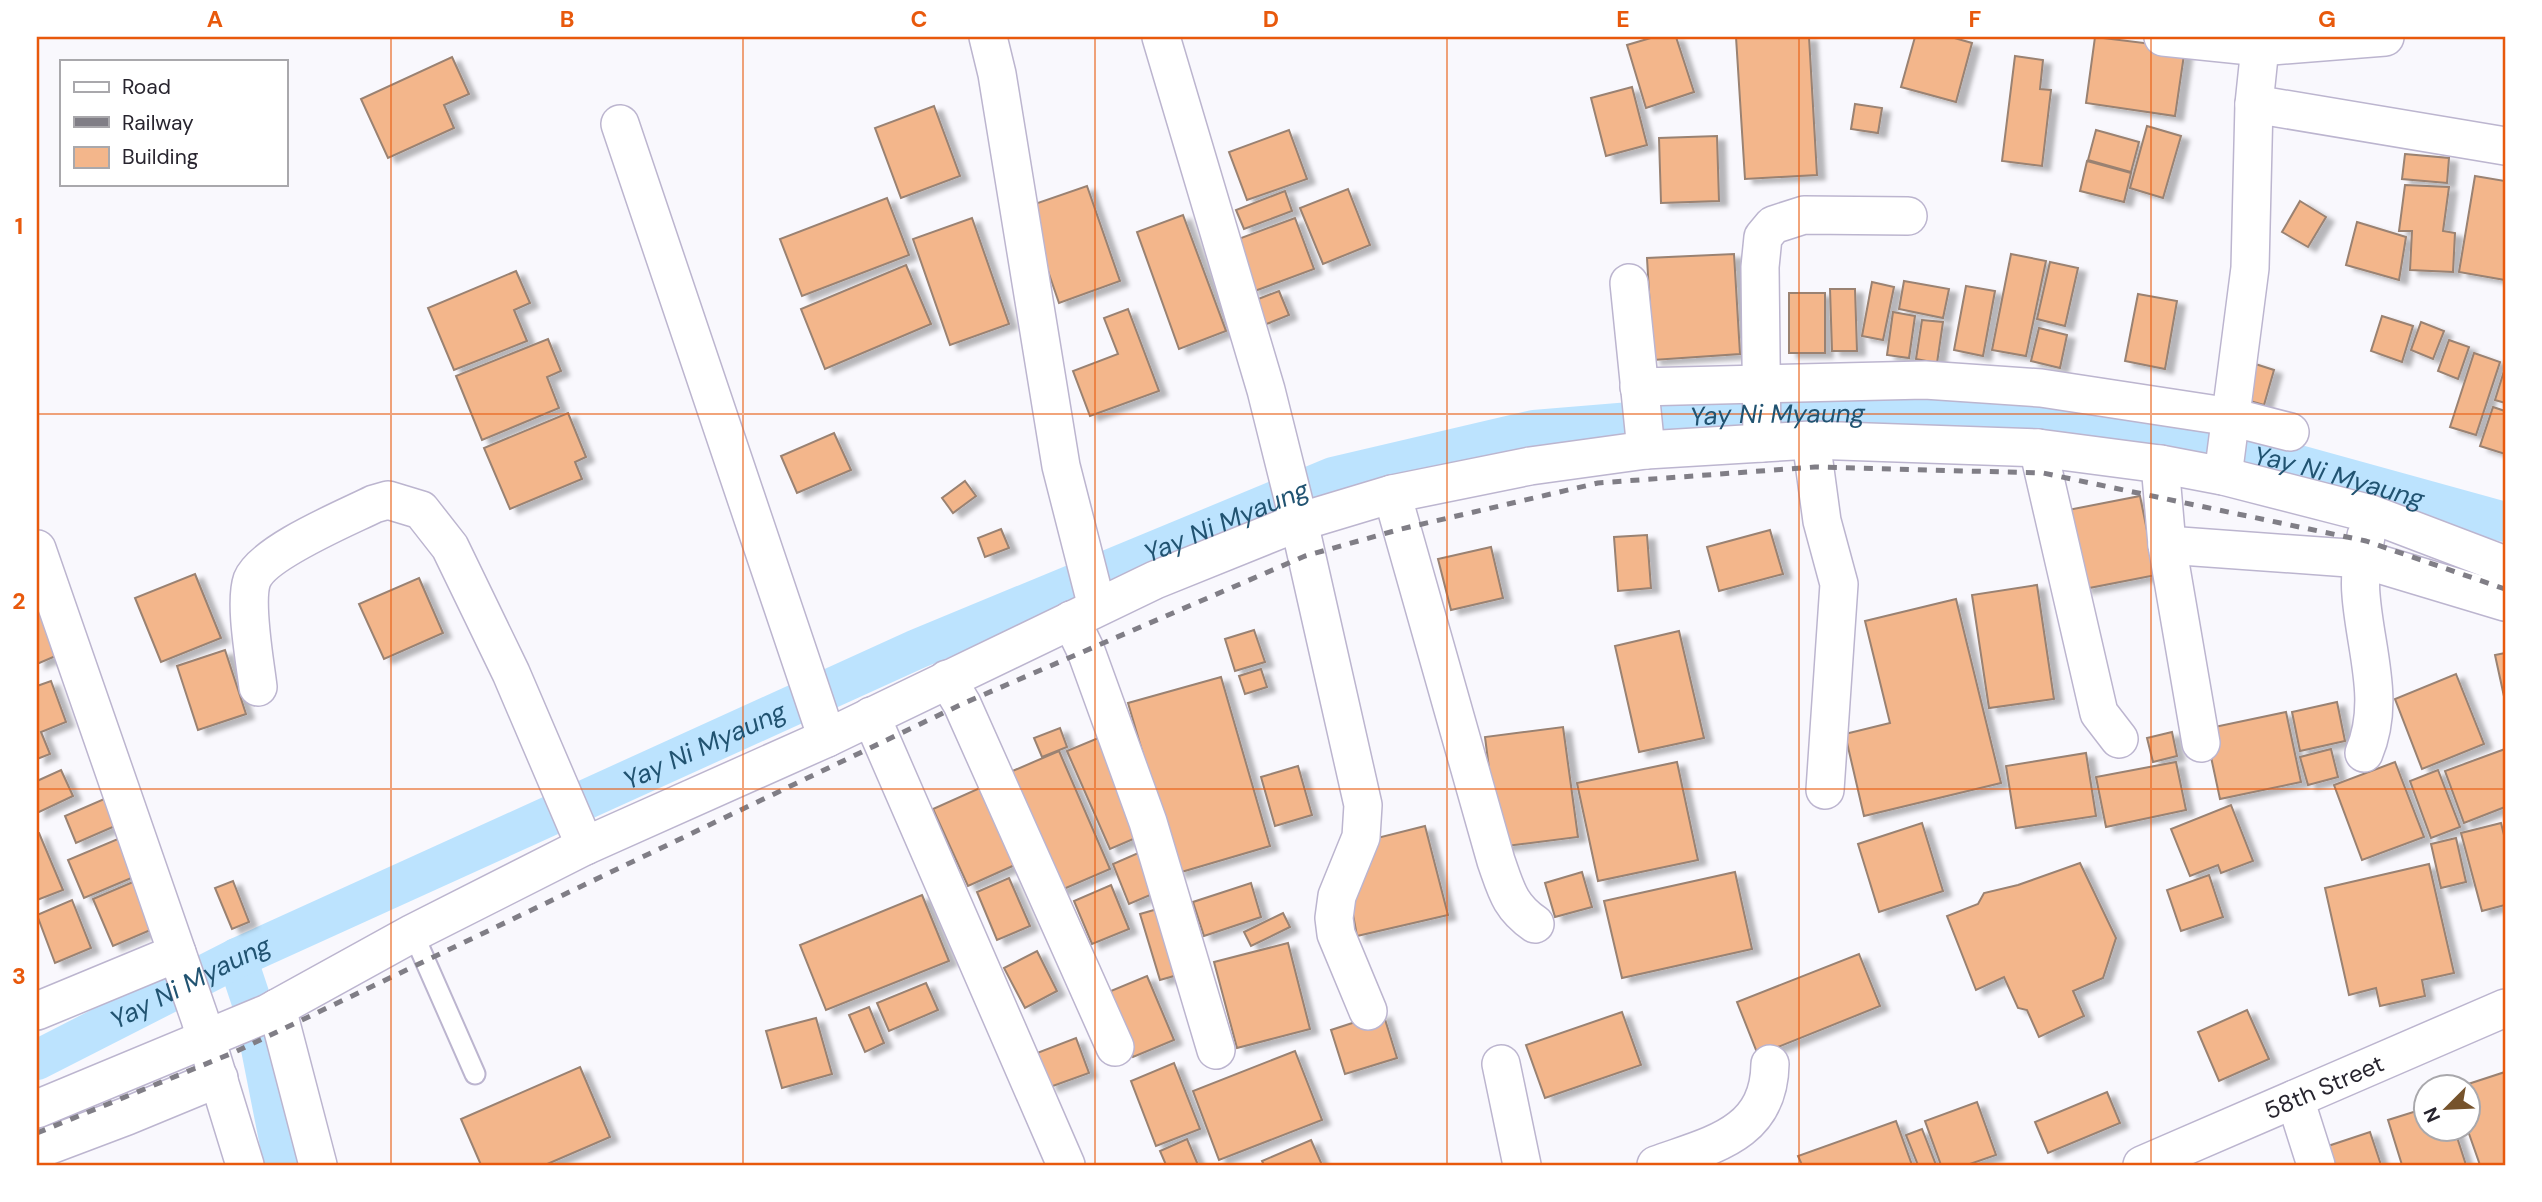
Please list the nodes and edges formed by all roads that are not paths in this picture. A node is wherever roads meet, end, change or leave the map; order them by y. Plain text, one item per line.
1 (988, 37) edge
2 (1161, 37) edge
3 (2163, 37) edge
4 (2385, 37) edge
5 (2249, 43) edge
6 (2254, 104) junction
7 (620, 124) dead end
8 (2505, 146) edge
9 (1908, 216) dead end
10 (1629, 283) dead end
11 (1761, 385) junction
12 (1639, 387) junction
13 (2290, 432) dead end
14 (1811, 440) junction
15 (1762, 443) junction
16 (2227, 445) junction
17 (2038, 448) junction
18 (1646, 450) junction
19 (2160, 464) junction
20 (1392, 494) junction
21 (2371, 514) junction
22 (1299, 523) junction
23 (2167, 545) junction
24 (37, 549) edge
25 (2362, 559) junction
26 (2505, 565) edge
27 (2505, 602) edge
28 (1084, 613) junction
29 (947, 679) junction
30 (258, 687) dead end
31 (871, 716) junction
32 (827, 738) junction
33 (2119, 739) dead end
34 (2201, 743) dead end
35 (2364, 754) dead end
36 (1825, 790) dead end
37 (585, 846) junction
38 (1535, 924) dead end
39 (413, 933) junction
40 (179, 961) junction
41 (2505, 1008) edge
42 (37, 1011) edge
43 (273, 1011) junction
44 (1368, 1011) dead end
45 (211, 1029) junction
46 (1115, 1047) dead end
47 (1216, 1050) dead end
48 (1501, 1064) dead end
49 (1770, 1064) dead end
50 (475, 1074) dead end
51 (219, 1078) junction
52 (2295, 1099) junction
53 (37, 1109) edge
54 (37, 1150) edge
55 (245, 1165) edge
56 (318, 1165) edge
57 (1066, 1165) edge
58 (1522, 1165) edge
59 (1657, 1165) edge
60 (2143, 1165) edge
61 (2316, 1165) edge

1 - 28 street
2 - 22 street
3 - 5 street
4 - 5 street
5 - 6 street
6 - 8 street
6 - 16 street
7 - 32 street
9 - 11 street
10 - 12 street
11 - 12 street
11 - 15 street
11 - 16 street
12 - 18 street
13 - 16 street
14 - 15 street
14 - 17 street
14 - 36 street
15 - 18 street
16 - 19 street
16 - 21 street
17 - 19 street
17 - 33 street
18 - 20 street
19 - 23 street
20 - 22 street
20 - 38 street
21 - 25 street
21 - 26 street
22 - 28 street
22 - 44 street
23 - 25 street
23 - 34 street
24 - 40 street
25 - 27 street
25 - 35 street
28 - 29 street
28 - 47 street
29 - 31 street
29 - 46 street
30 - 37 street
31 - 32 street
31 - 57 street
32 - 37 street
37 - 39 street
39 - 43 street
39 - 50 lane
40 - 42 street
40 - 45 street
41 - 52 street, 58th Street
43 - 45 street
43 - 56 street
45 - 51 street
45 - 53 street
48 - 58 street
49 - 59 street
51 - 54 street
51 - 55 street
52 - 60 street, 58th Street
52 - 61 street

